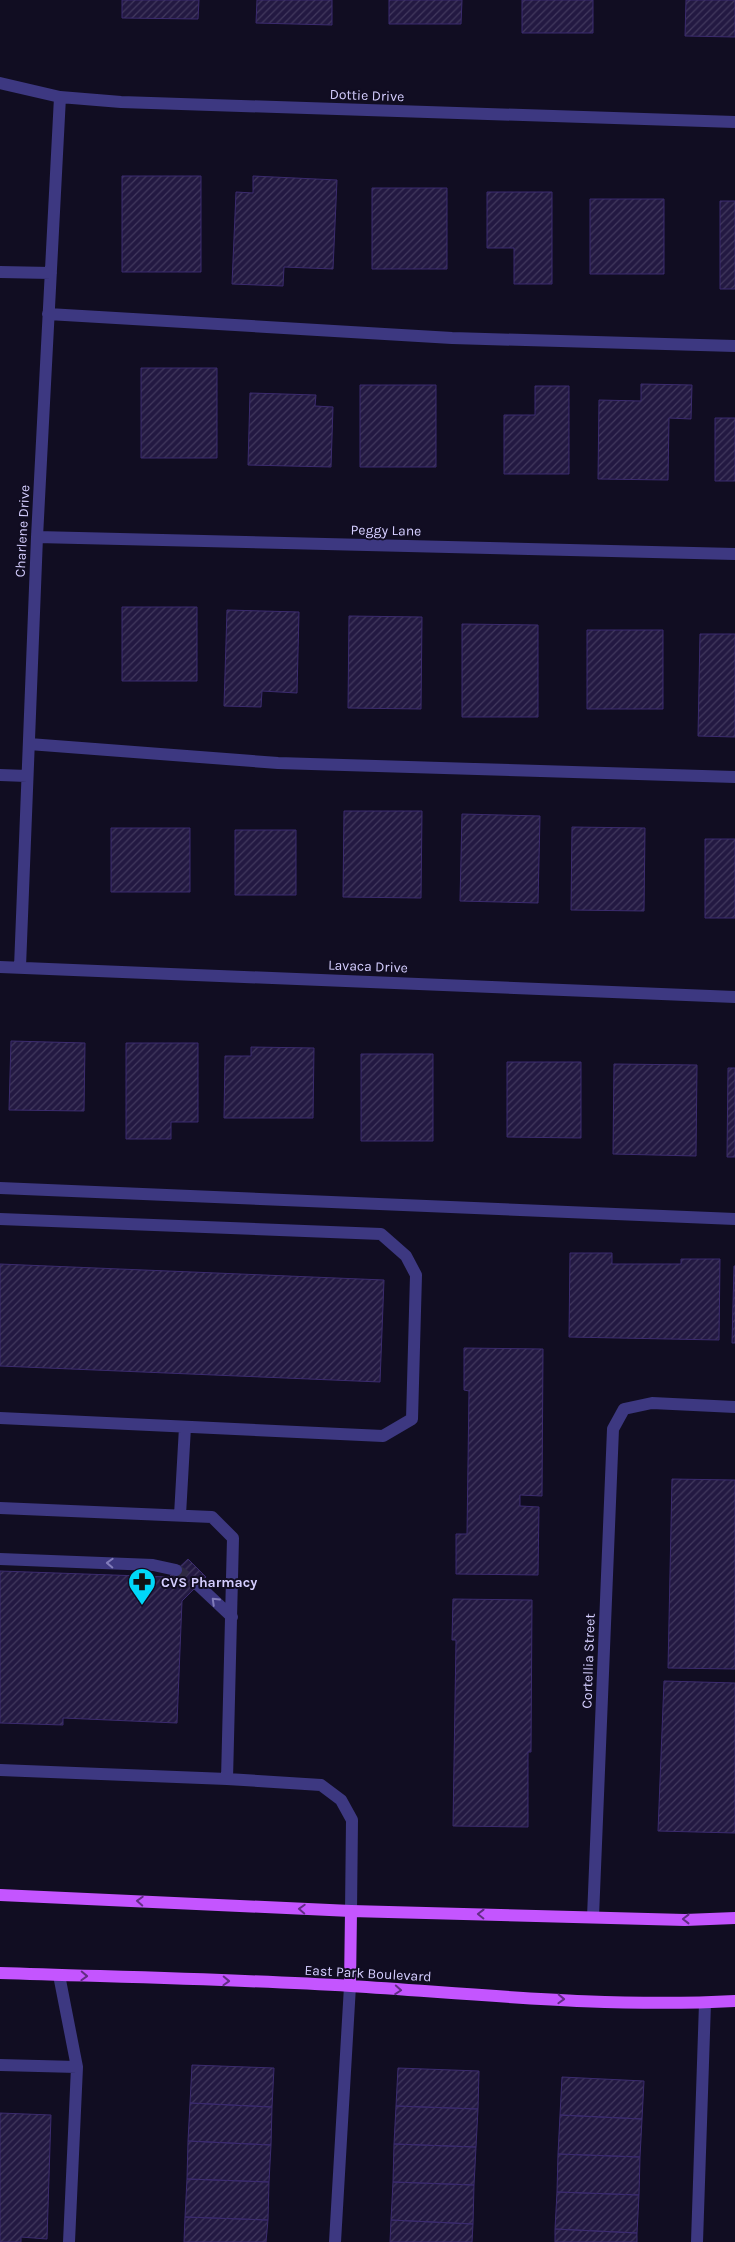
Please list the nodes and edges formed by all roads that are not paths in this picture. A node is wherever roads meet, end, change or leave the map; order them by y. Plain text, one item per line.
1 (0, 82) edge
2 (60, 97) junction
3 (735, 122) edge
4 (0, 272) edge
5 (51, 273) junction
6 (48, 314) junction
7 (735, 346) edge
8 (37, 537) junction
9 (735, 554) edge
10 (29, 744) junction
11 (0, 775) edge
12 (27, 776) junction
13 (735, 777) edge
14 (0, 967) edge
15 (20, 967) junction
16 (735, 997) edge
17 (0, 1188) edge
18 (0, 1219) edge
19 (735, 1220) edge
20 (735, 1407) edge
21 (0, 1418) edge
22 (185, 1427) junction
23 (0, 1508) edge
24 (180, 1516) junction
25 (0, 1559) edge
26 (176, 1570) tunnel mouth
27 (198, 1585) tunnel mouth
28 (232, 1618) junction
29 (0, 1770) edge
30 (227, 1779) junction
31 (0, 1895) edge
32 (351, 1911) junction
33 (593, 1917) junction
34 (735, 1918) edge
35 (0, 1973) edge
36 (59, 1975) junction
37 (350, 1986) junction
38 (735, 2002) edge
39 (705, 2003) junction
40 (0, 2065) edge
41 (77, 2067) junction
42 (69, 2242) edge
43 (335, 2242) edge
44 (697, 2242) edge

1 - 2 street, Dottie Drive
2 - 3 street, Dottie Drive
2 - 5 street, Charlene Drive
4 - 5 street
5 - 6 street, Charlene Drive
6 - 7 street
6 - 8 street, Charlene Drive
8 - 9 street, Peggy Lane
8 - 10 street, Charlene Drive
10 - 12 street, Charlene Drive
10 - 13 street
11 - 12 street
12 - 15 street, Charlene Drive
14 - 15 street, Lavaca Drive
15 - 16 street, Lavaca Drive
17 - 19 street
18 - 22 street
20 - 33 street, Cortellia Street
21 - 22 street
22 - 24 street
23 - 24 street
24 - 28 street
26 -> 25 street
28 -> 27 street
28 - 30 street
29 - 30 street
30 - 32 street
32 -> 31 main road
33 -> 32 main road
32 - 37 main road
34 -> 33 main road
35 - 36 main road, East Park Boulevard
36 -> 37 main road, East Park Boulevard
36 - 41 street
37 -> 39 main road, East Park Boulevard
37 - 43 street
38 - 39 main road, East Park Boulevard
39 - 44 street
40 - 41 street
41 - 42 street

